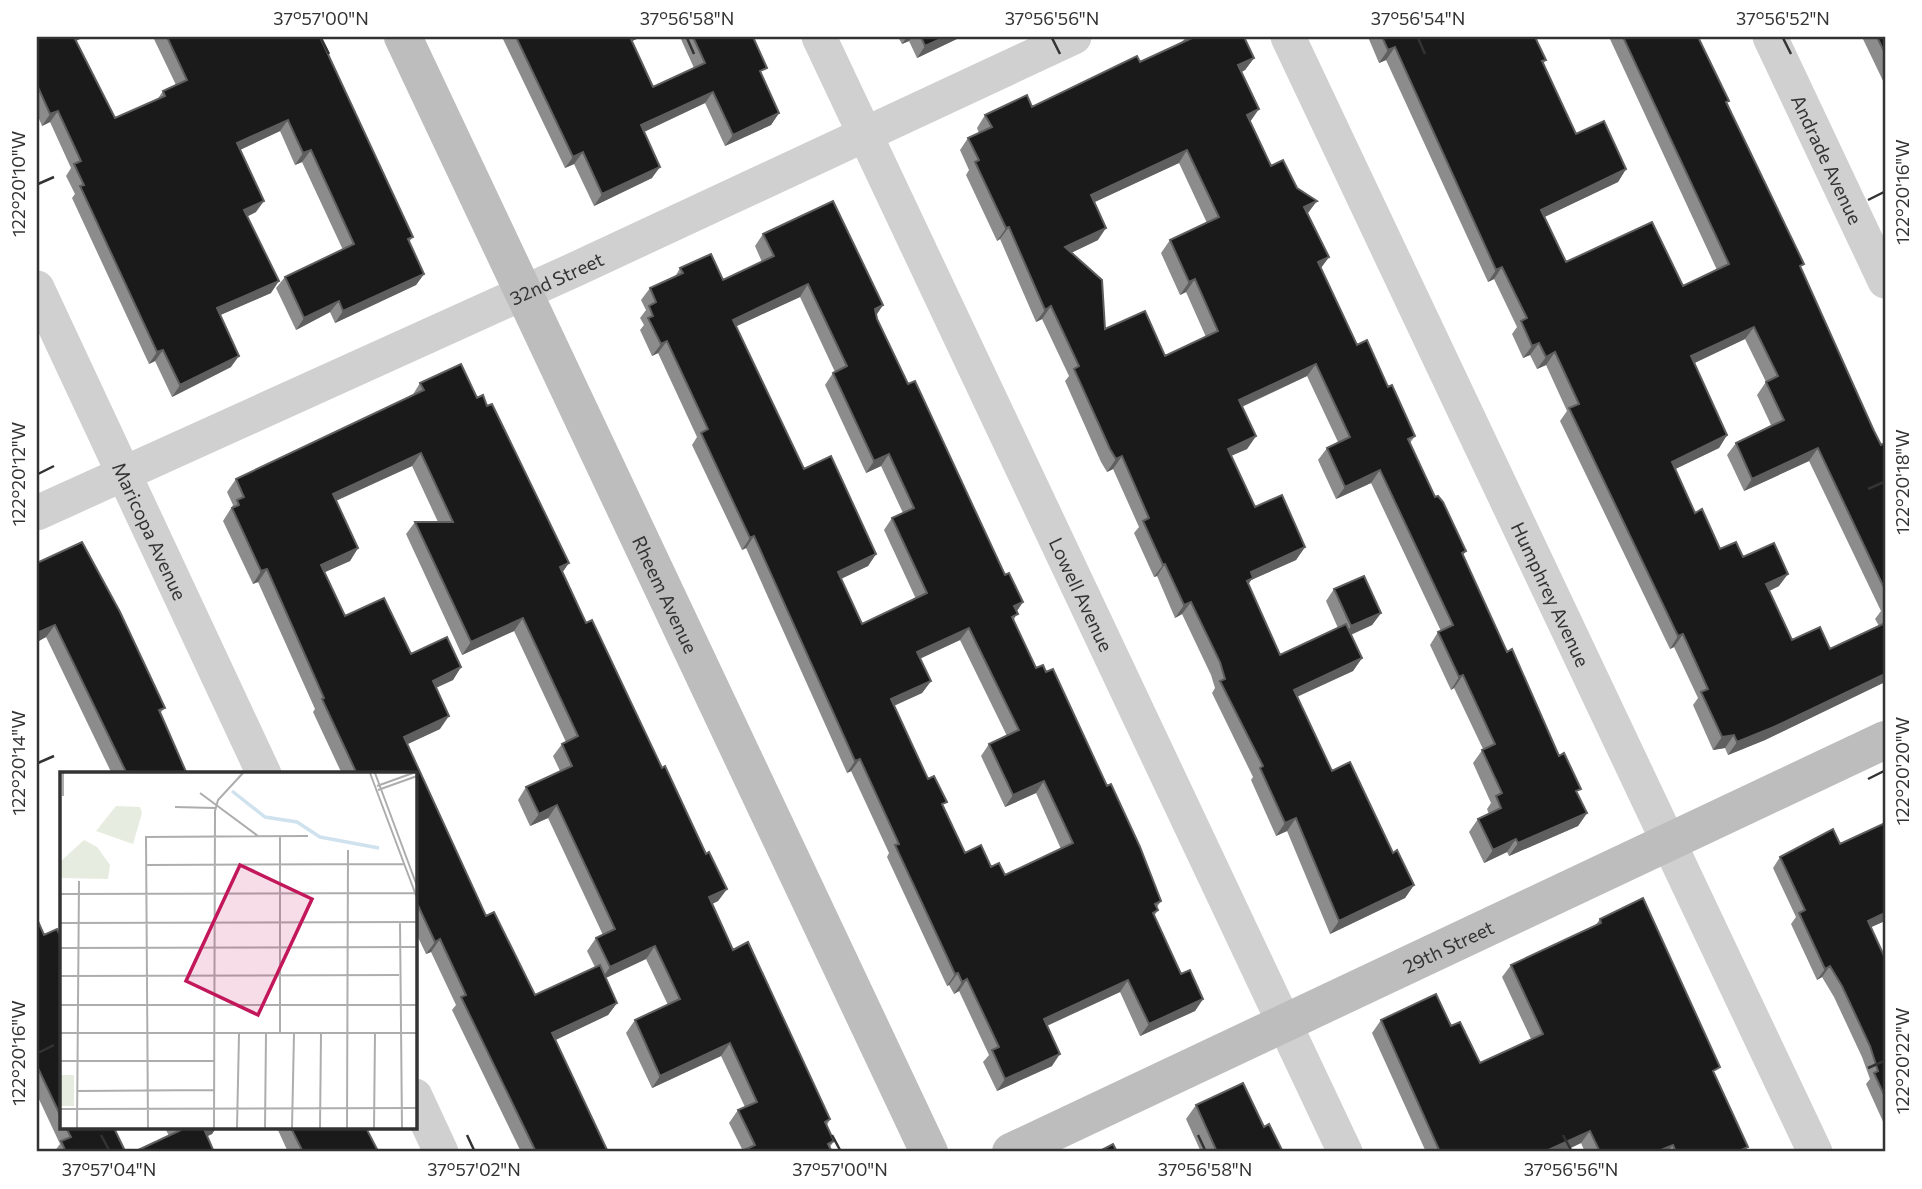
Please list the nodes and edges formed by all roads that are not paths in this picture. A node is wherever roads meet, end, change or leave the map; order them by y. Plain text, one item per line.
1 (403, 37) edge
2 (819, 37) edge
3 (1074, 37) edge
4 (1288, 37) edge
5 (1770, 37) edge
6 (865, 135) junction
7 (1885, 281) edge
8 (37, 288) edge
9 (524, 292) junction
10 (124, 472) junction
11 (37, 513) edge
12 (1885, 740) edge
13 (263, 772) edge
14 (1670, 842) junction
15 (1284, 1022) junction
16 (416, 1098) edge
17 (441, 1152) edge
18 (929, 1152) edge
19 (1011, 1152) edge
20 (1345, 1152) edge
21 (1815, 1152) edge

1 - 9 street, Rheem Avenue
2 - 6 street, Lowell Avenue
3 - 6 street, 32nd Street
4 - 14 street, Humphrey Avenue
5 - 7 street, Andrade Avenue
6 - 9 street, 32nd Street
6 - 15 street, Lowell Avenue
8 - 10 street, Maricopa Avenue
9 - 10 street, 32nd Street
9 - 18 street, Rheem Avenue
10 - 11 street, 32nd Street
10 - 13 street, Maricopa Avenue
12 - 14 street, 29th Street
14 - 15 street, 29th Street
14 - 21 street, Humphrey Avenue
15 - 19 street, 29th Street
15 - 20 street, Lowell Avenue
16 - 17 street

